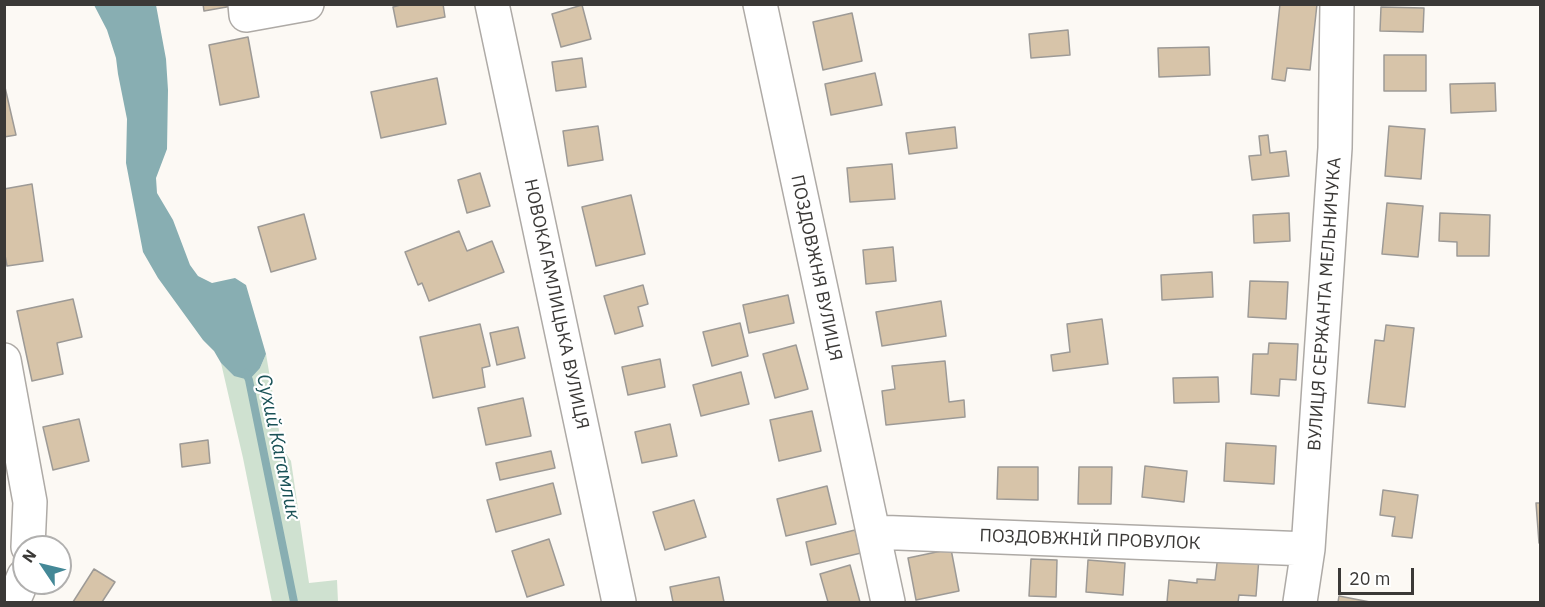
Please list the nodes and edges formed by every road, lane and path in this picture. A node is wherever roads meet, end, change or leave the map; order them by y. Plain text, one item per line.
1 (307, 4) edge
2 (492, 4) edge
3 (760, 4) edge
4 (1337, 4) edge
5 (245, 10) edge
6 (4, 360) edge
7 (873, 532) junction
8 (29, 535) edge
9 (1308, 549) junction
10 (619, 603) edge
11 (888, 603) edge
12 (1300, 603) edge

1 - 5 street
2 - 10 street, НОВОКАГАМЛИЦЬКА ВУЛИЦЯ
3 - 7 street, ПОЗДОВЖНЯ ВУЛИЦЯ
4 - 9 street, ВУЛИЦЯ СЕРЖАНТА МЕЛЬНИЧУКА
6 - 8 street
7 - 9 street, ПОЗДОВЖНІЙ ПРОВУЛОК
7 - 11 street, ПОЗДОВЖНЯ ВУЛИЦЯ
9 - 12 street, ВУЛИЦЯ СЕРЖАНТА МЕЛЬНИЧУКА

